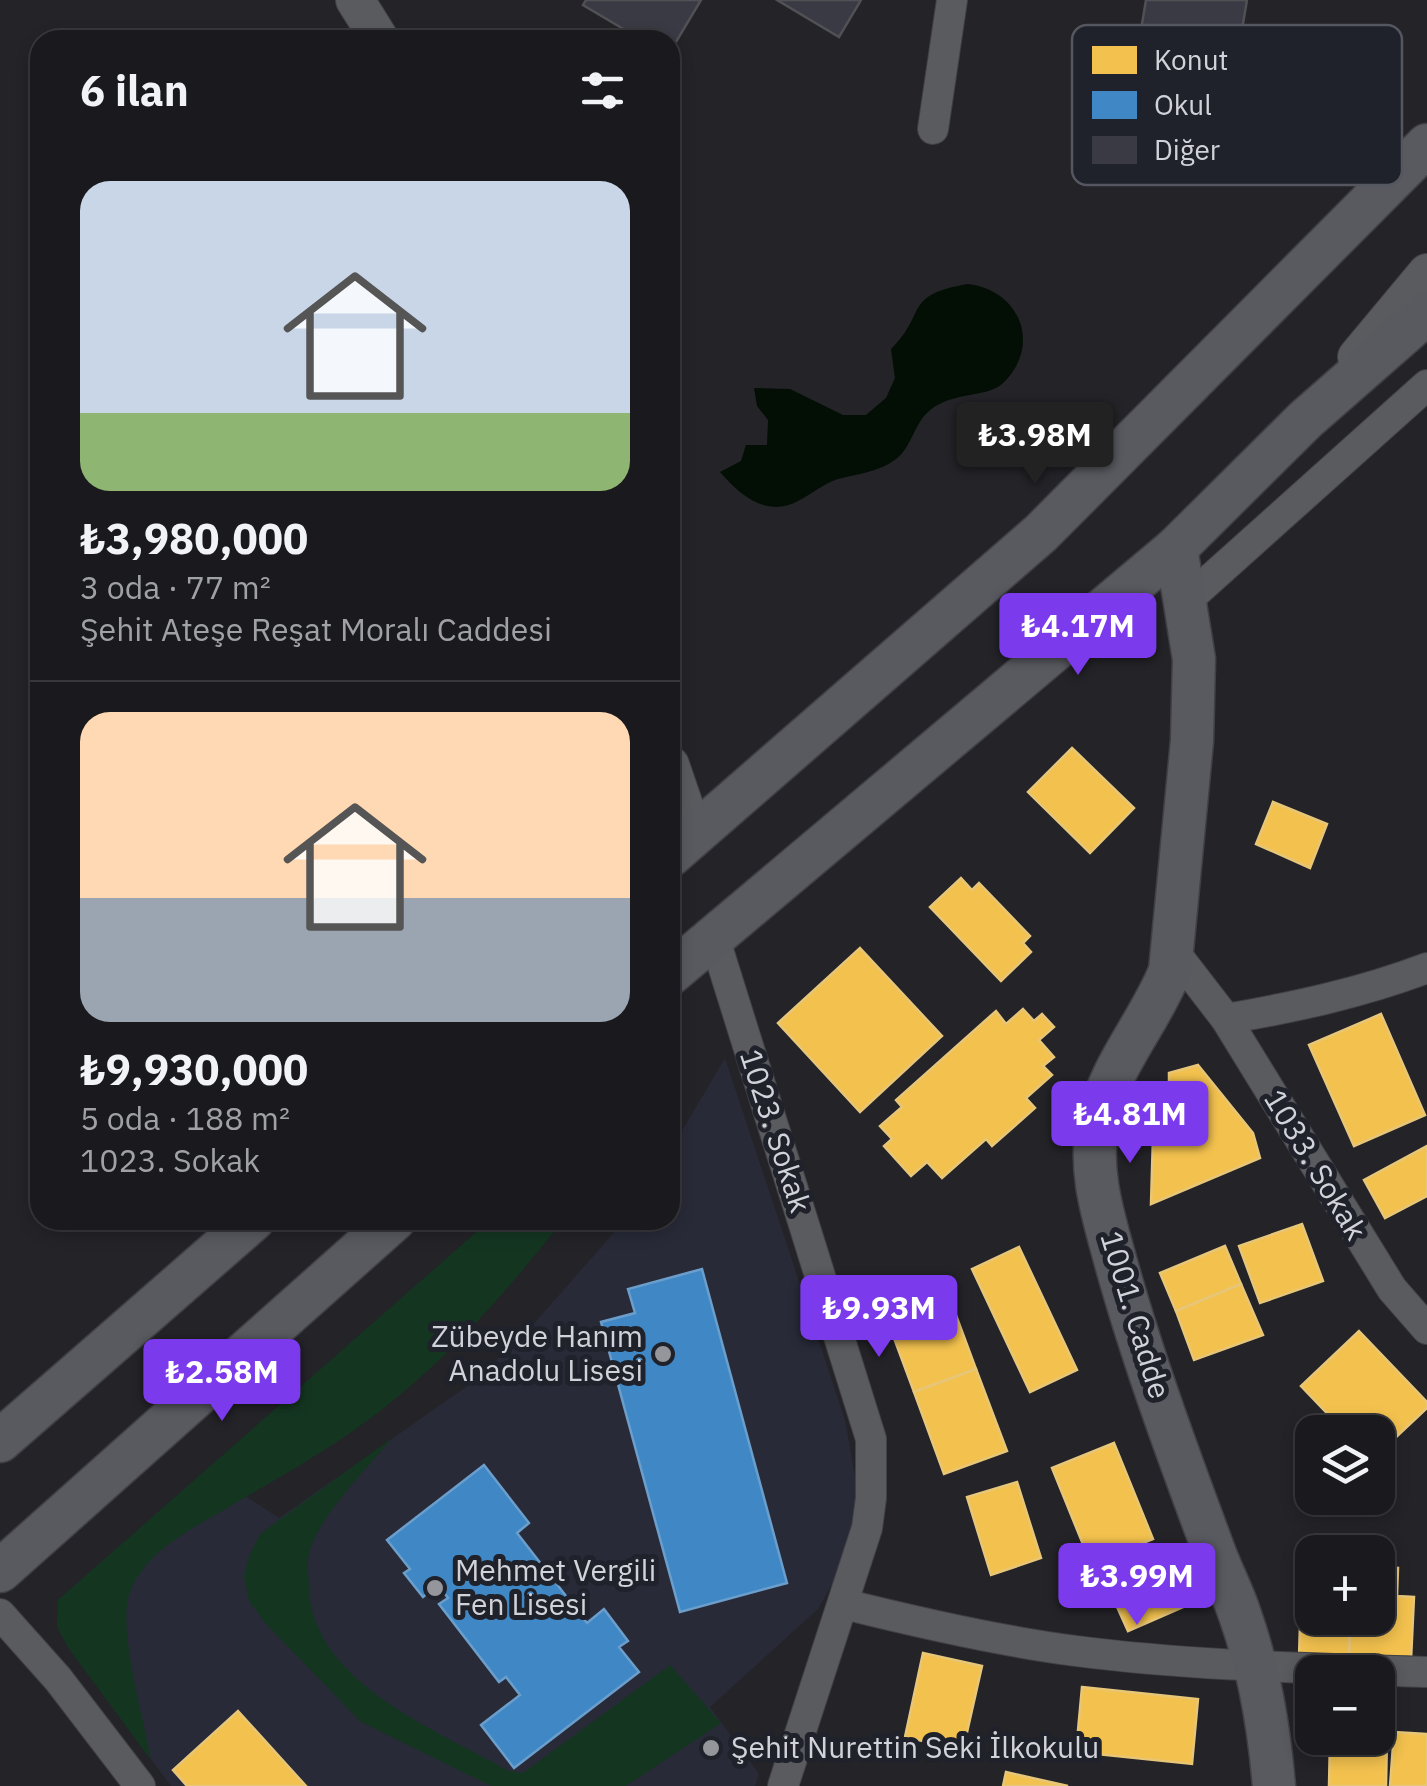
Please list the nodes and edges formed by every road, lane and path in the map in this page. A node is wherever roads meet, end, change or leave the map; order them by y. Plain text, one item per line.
1 (355, 0) edge
2 (952, 0) edge
3 (374, 30) edge
4 (933, 129) dead end
5 (1427, 145) edge
6 (1402, 170) edge
7 (1387, 185) edge
8 (1427, 273) edge
9 (1427, 313) edge
10 (1427, 386) edge
11 (1305, 420) junction
12 (1176, 548) junction
13 (1186, 601) junction
14 (682, 846) edge
15 (714, 937) junction
16 (1172, 949) junction
17 (680, 966) edge
18 (1427, 968) edge
19 (1226, 1020) junction
20 (243, 1230) edge
21 (383, 1230) edge
22 (1427, 1328) edge
23 (0, 1441) edge
24 (0, 1571) edge
25 (844, 1604) junction
26 (0, 1614) edge
27 (1256, 1667) junction
28 (1427, 1672) edge
29 (140, 1786) edge
30 (783, 1786) edge
31 (1274, 1786) edge

1 - 3 street
2 - 4 street
5 - 6 main road
7 - 14 main road
8 - 11 street
9 - 11 main road
10 - 13 street
11 - 12 main road
12 - 13 main road, 1001. Cadde
12 - 15 main road
13 - 16 main road, 1001. Cadde
15 - 17 main road
15 - 25 street, 1023. Sokak
16 - 19 street, 1033. Sokak
16 - 27 main road, 1001. Cadde
18 - 19 street
19 - 22 street, 1033. Sokak
20 - 23 main road
21 - 24 main road
25 - 27 street
25 - 30 street, 1023. Sokak
26 - 29 street
27 - 28 street
27 - 31 main road, 1001. Cadde

